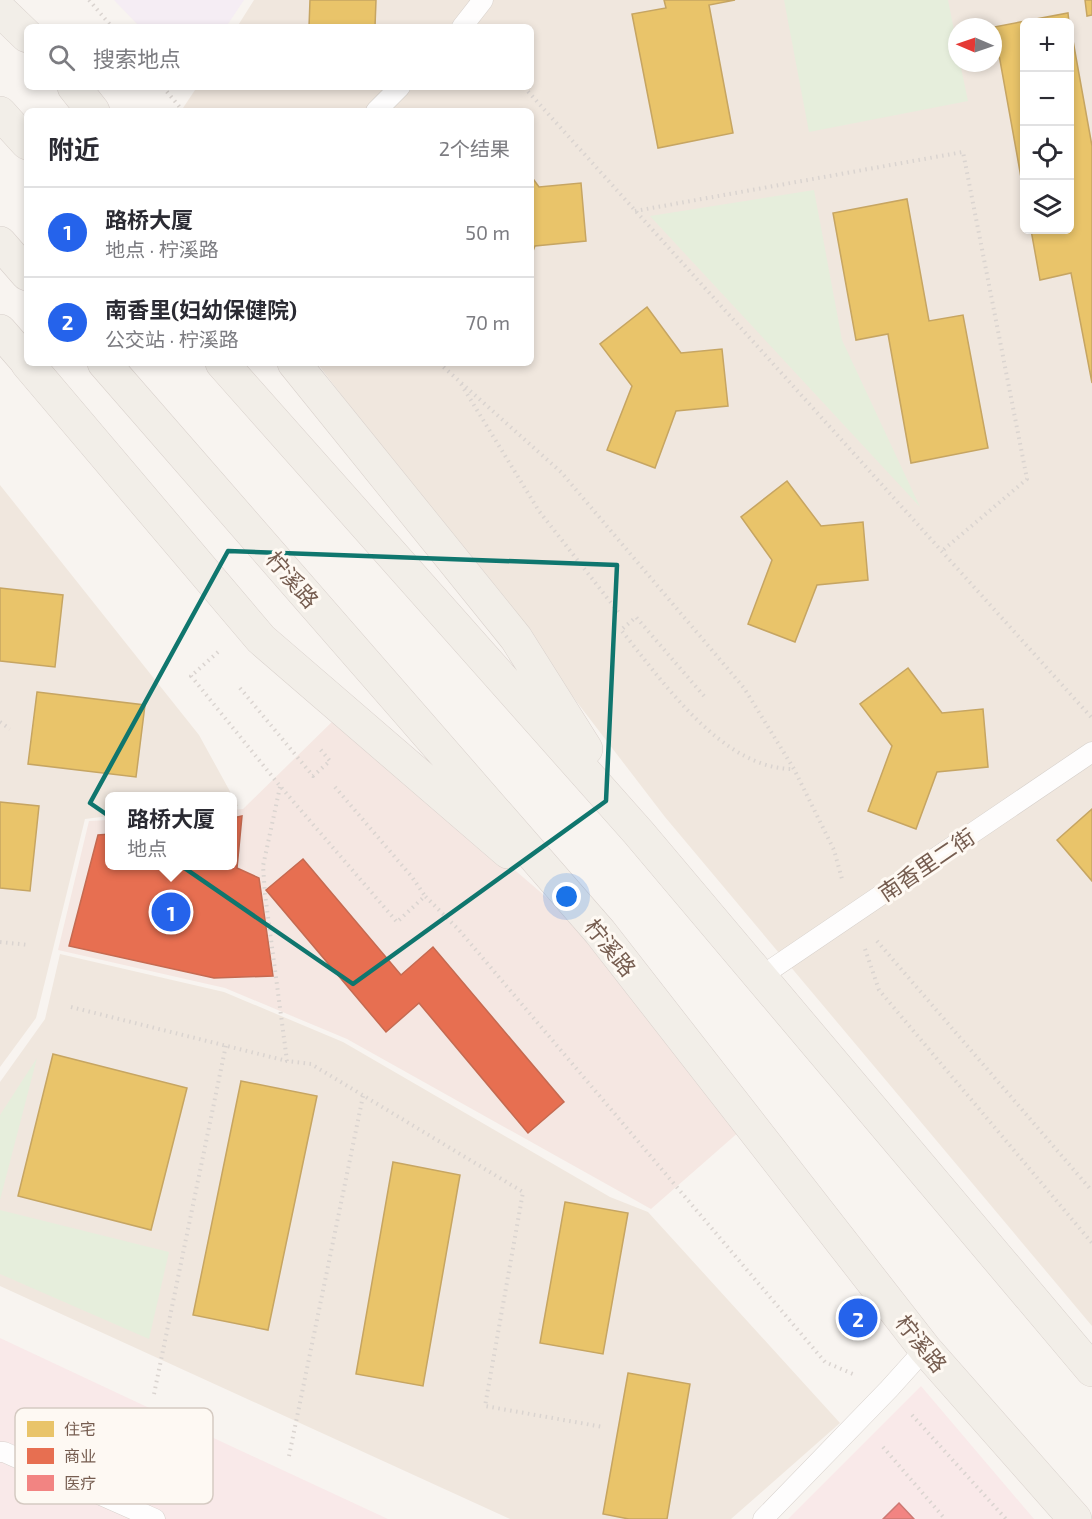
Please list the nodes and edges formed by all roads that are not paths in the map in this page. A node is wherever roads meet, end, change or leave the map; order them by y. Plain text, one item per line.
1 (483, 0) edge
2 (0, 10) edge
3 (464, 24) edge
4 (24, 33) edge
5 (76, 90) edge
6 (397, 90) edge
7 (91, 108) edge
8 (379, 108) edge
9 (0, 113) edge
10 (24, 140) edge
11 (0, 243) edge
12 (24, 271) edge
13 (0, 331) edge
14 (24, 359) edge
15 (30, 366) edge
16 (107, 366) edge
17 (225, 366) edge
18 (296, 366) edge
19 (1092, 752) edge
20 (638, 832) junction
21 (600, 932) junction
22 (760, 977) junction
23 (925, 1349) junction
24 (1092, 1370) edge
25 (0, 1452) edge
26 (15, 1457) edge
27 (120, 1504) edge
28 (154, 1519) edge
29 (763, 1519) edge
30 (1075, 1519) edge

1 - 3 lane
2 - 4 main road
5 - 7 main road
6 - 8 lane
9 - 10 main road
11 - 12 main road
13 - 14 main road
15 - 21 main road
16 - 21 main road, 柠溪路
17 - 20 main road
18 - 20 main road
19 - 22 lane, 南香里二街
20 - 22 main road
21 - 23 main road, 柠溪路
22 - 24 main road
23 - 29 lane
23 - 30 main road, 柠溪路
25 - 26 lane
27 - 28 lane

